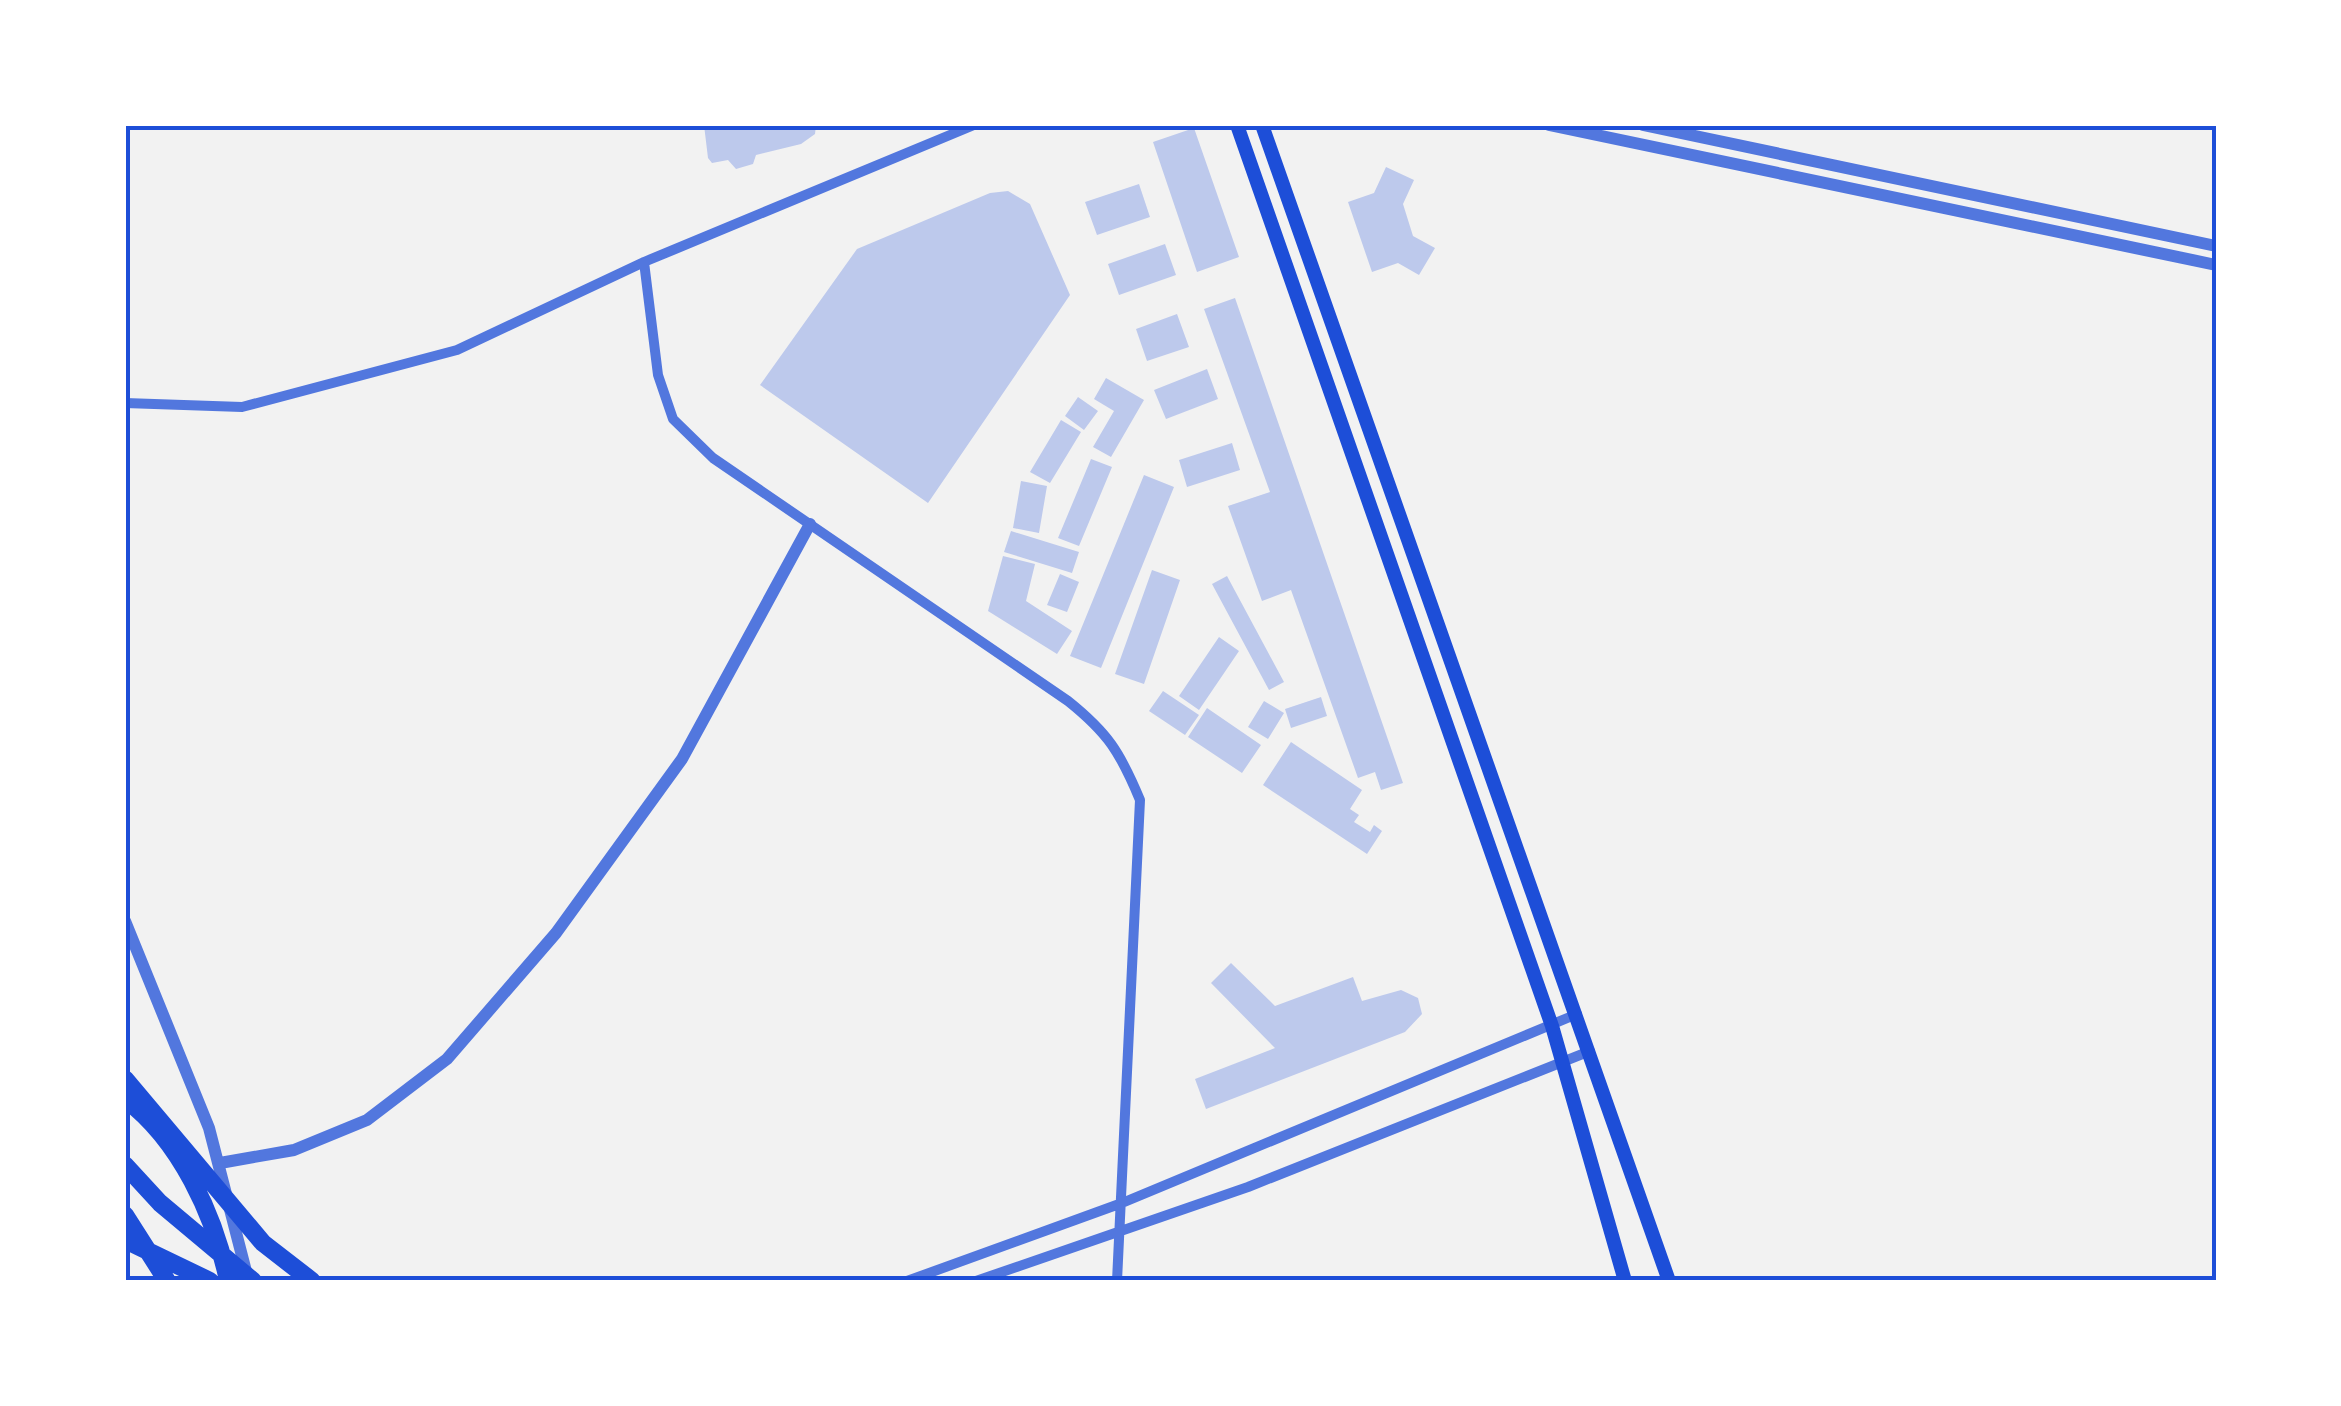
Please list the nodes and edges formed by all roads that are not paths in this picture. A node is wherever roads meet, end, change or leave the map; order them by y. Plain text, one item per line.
1 (974, 125) edge
2 (1237, 125) edge
3 (1262, 125) edge
4 (1549, 125) edge
5 (1643, 125) edge
6 (2216, 246) edge
7 (644, 262) junction
8 (2216, 265) edge
9 (125, 402) edge
10 (810, 524) junction
11 (125, 922) edge
12 (1578, 1013) junction
13 (1552, 1026) junction
14 (1590, 1051) junction
15 (1559, 1064) junction
16 (125, 1079) edge
17 (125, 1100) edge
18 (220, 1163) junction
19 (125, 1165) edge
20 (1122, 1204) junction
21 (125, 1215) edge
22 (1117, 1234) junction
23 (125, 1240) edge
24 (167, 1281) edge
25 (210, 1281) edge
26 (228, 1281) edge
27 (251, 1281) edge
28 (312, 1281) edge
29 (907, 1281) edge
30 (976, 1281) edge
31 (1117, 1281) edge
32 (1625, 1281) edge
33 (1669, 1281) edge

1 - 7 street
2 - 13 main road
3 - 12 main road
4 - 8 street
5 - 6 street
7 - 9 street
7 - 10 street
10 - 18 street
10 - 20 street
11 - 18 street
12 - 13 street
12 - 14 main road
13 - 15 main road
13 - 20 street
14 - 15 street
14 - 33 main road
15 - 22 street
15 - 32 main road
16 - 28 highway
17 - 26 highway
18 - 27 street
19 - 27 highway
20 - 22 street
20 - 29 street
21 - 24 highway
22 - 30 street
22 - 31 street
23 - 25 highway

